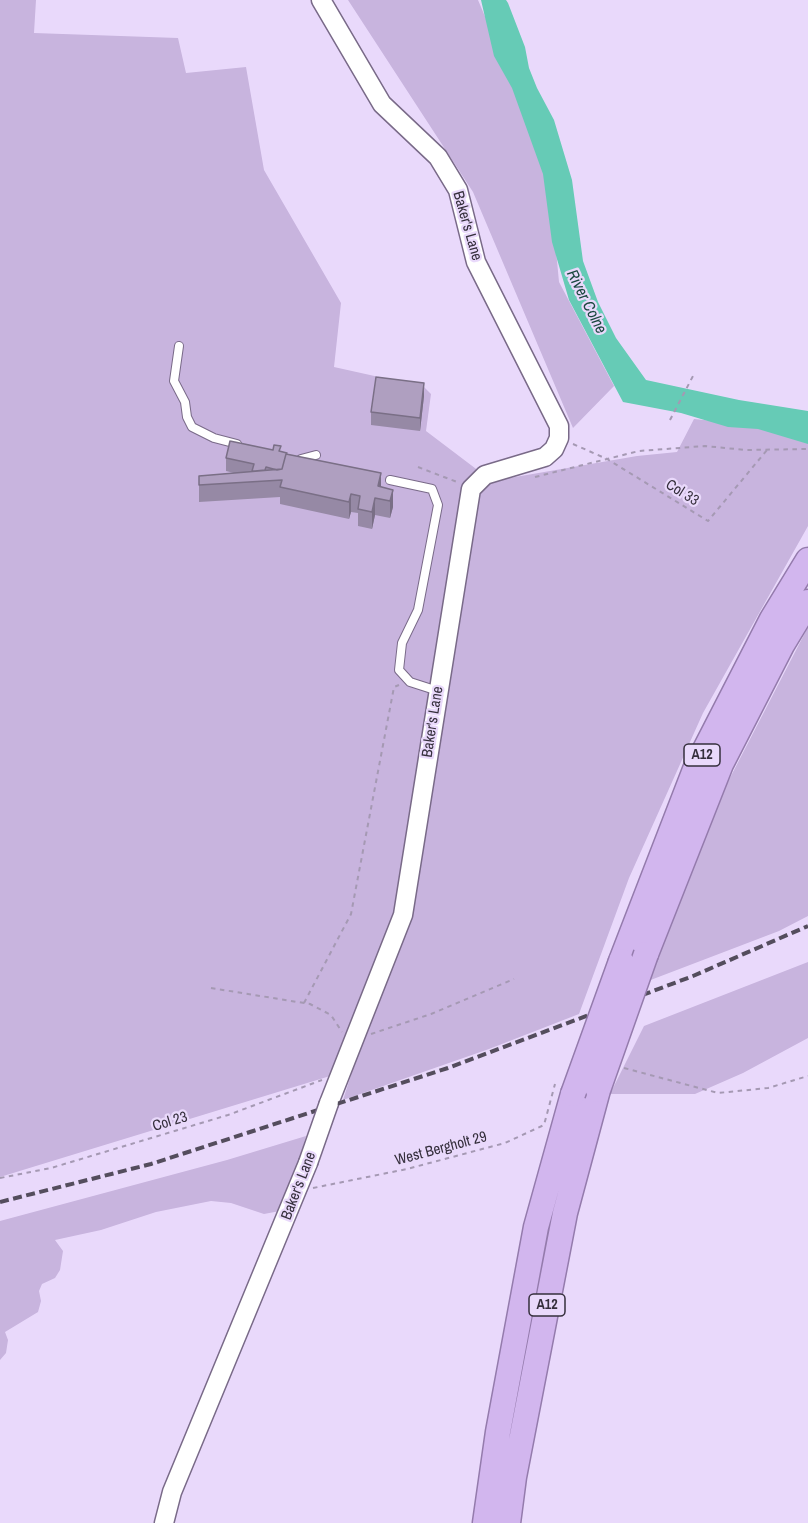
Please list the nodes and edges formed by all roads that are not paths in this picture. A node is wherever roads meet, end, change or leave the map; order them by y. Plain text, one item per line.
1 (321, 0) edge
2 (178, 346) dead end
3 (248, 447) edge
4 (316, 454) dead end
5 (292, 458) edge
6 (390, 480) dead end
7 (808, 560) edge
8 (808, 602) edge
9 (438, 691) junction
10 (164, 1523) edge
11 (485, 1523) edge
12 (508, 1523) edge

1 - 9 street, Baker's Lane
2 - 3 lane
4 - 5 lane
6 - 9 lane
7 - 11 highway, A12, bridge
8 - 12 highway, A12, bridge
9 - 10 street, Baker's Lane, bridge

